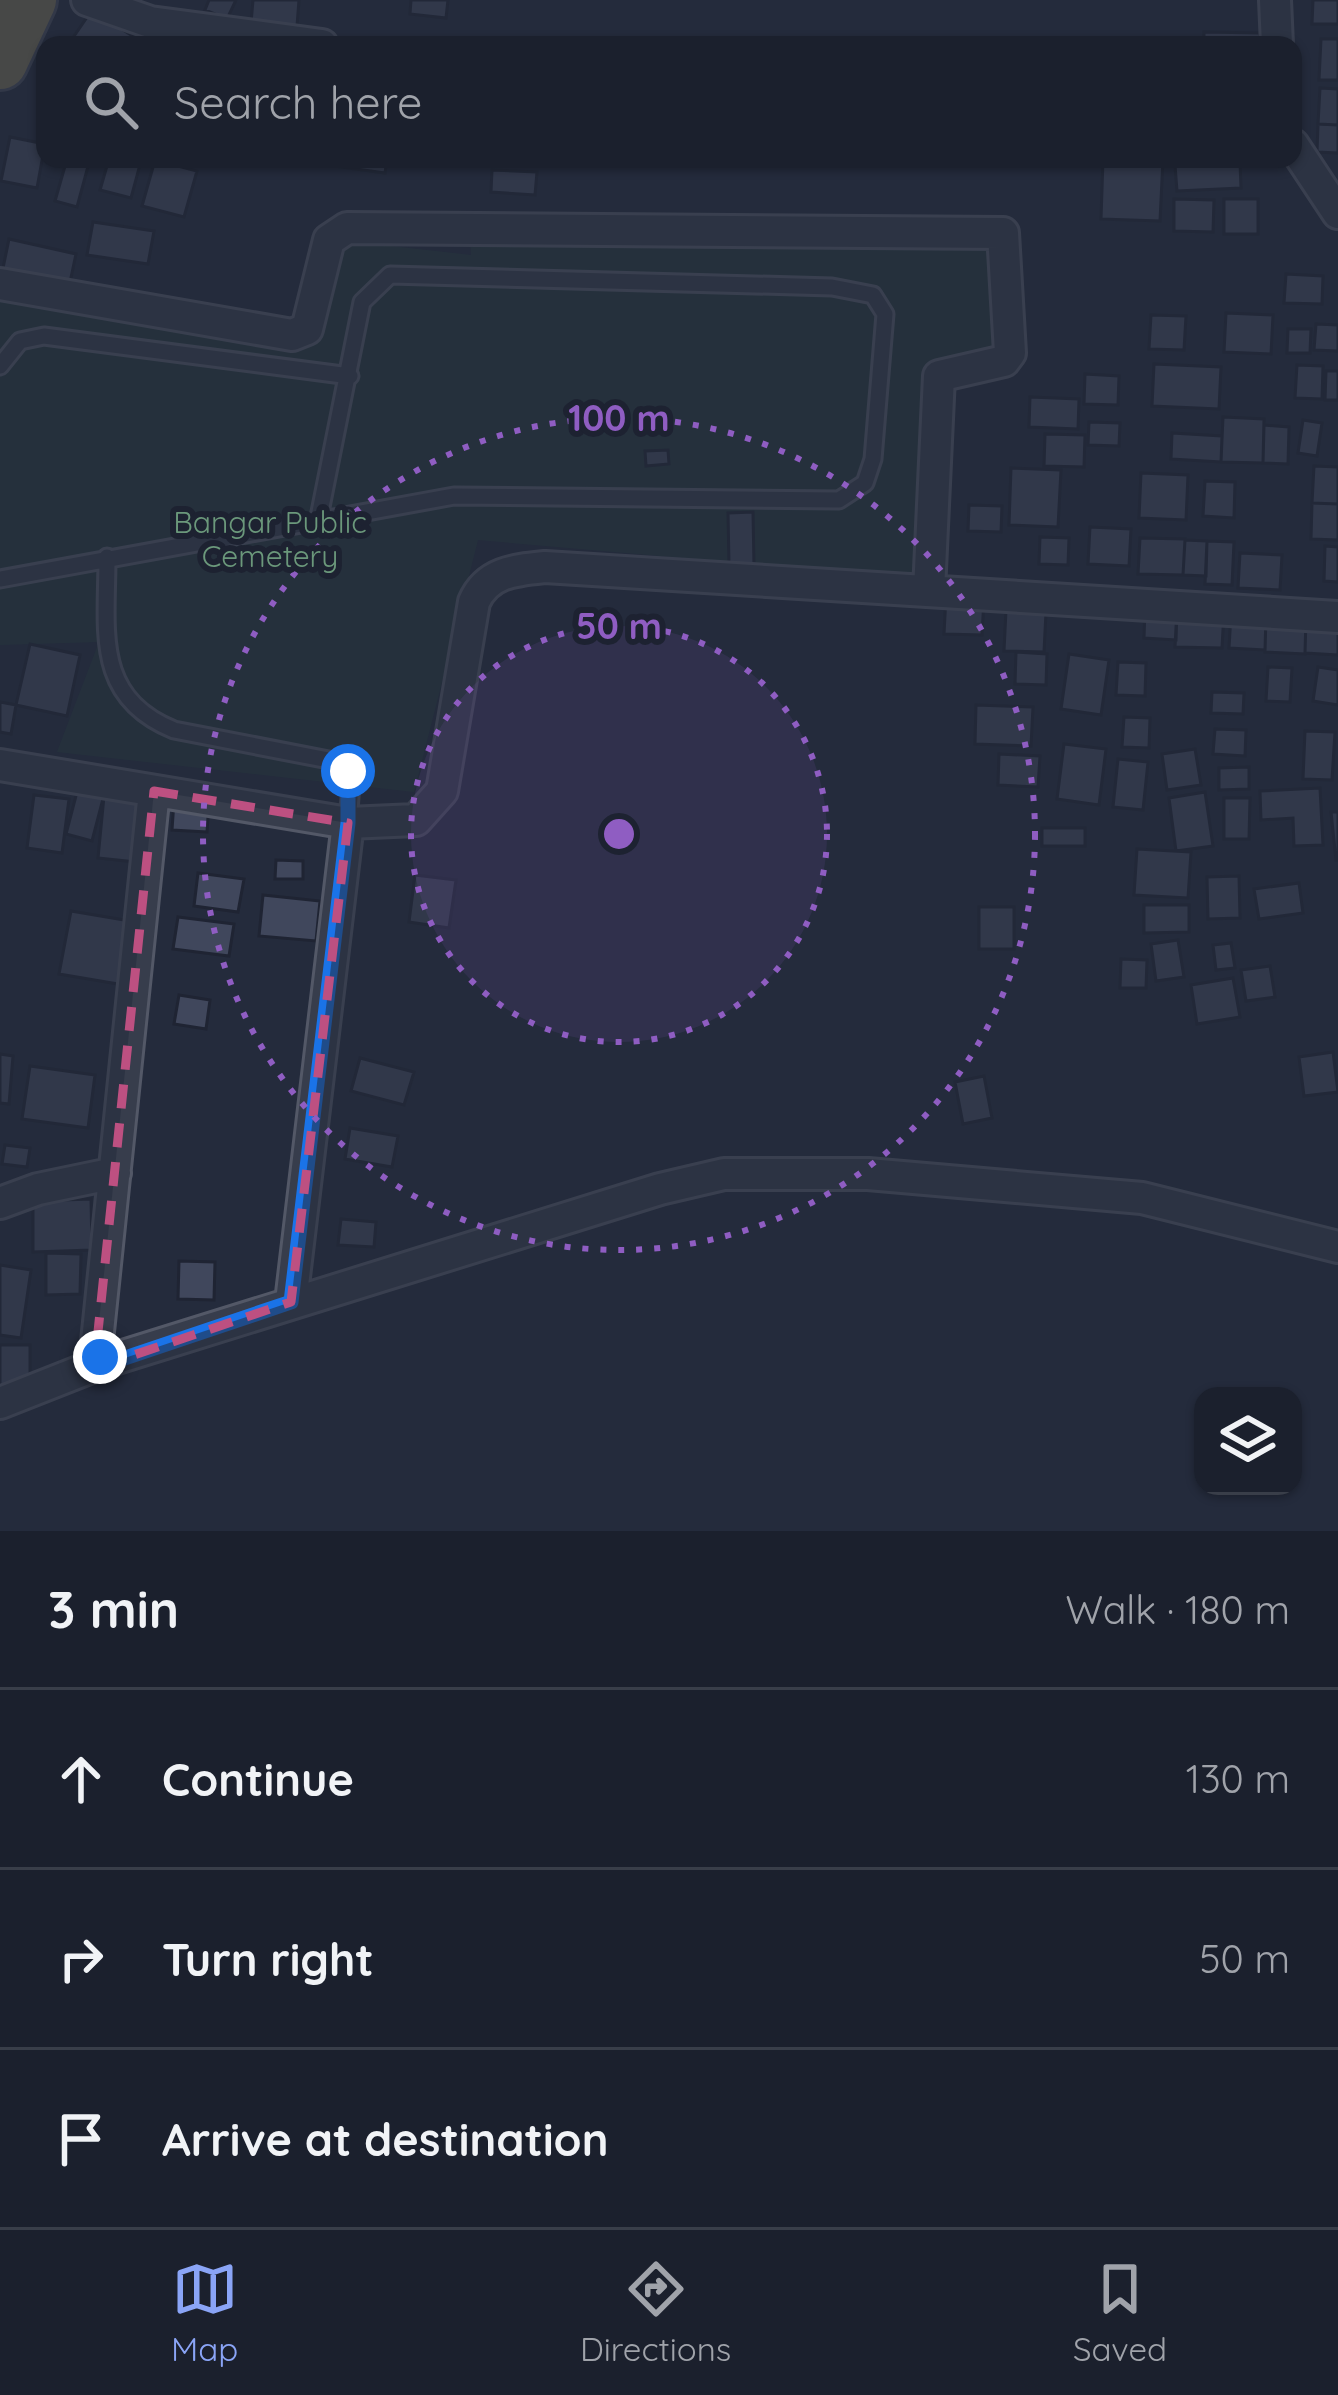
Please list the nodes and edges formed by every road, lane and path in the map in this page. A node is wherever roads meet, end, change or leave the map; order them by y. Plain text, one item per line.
1 (29, 0) edge
2 (87, 0) edge
3 (1275, 0) edge
4 (254, 36) edge
5 (1277, 36) edge
6 (0, 62) edge
7 (1302, 153) edge
8 (1327, 177) edge
9 (1338, 213) edge
10 (0, 284) edge
11 (0, 366) edge
12 (350, 376) junction
13 (318, 522) junction
14 (107, 557) junction
15 (0, 579) edge
16 (928, 591) junction
17 (1338, 617) edge
18 (0, 764) edge
19 (154, 791) junction
20 (348, 823) junction
21 (115, 1173) junction
22 (0, 1204) edge
23 (1338, 1247) edge
24 (291, 1302) junction
25 (104, 1362) junction
26 (0, 1402) edge

1 - 6 highway
2 - 4 street
3 - 5 street
7 - 8 street
8 - 9 street
10 - 16 street
11 - 12 lane
12 - 13 lane
12 - 13 lane
13 - 14 lane
14 - 15 lane
14 - 20 lane
16 - 17 street
16 - 20 street
18 - 19 street
19 - 20 street
19 - 21 street
20 - 24 street
21 - 22 street
21 - 25 street
23 - 24 street
24 - 25 street
25 - 26 street

